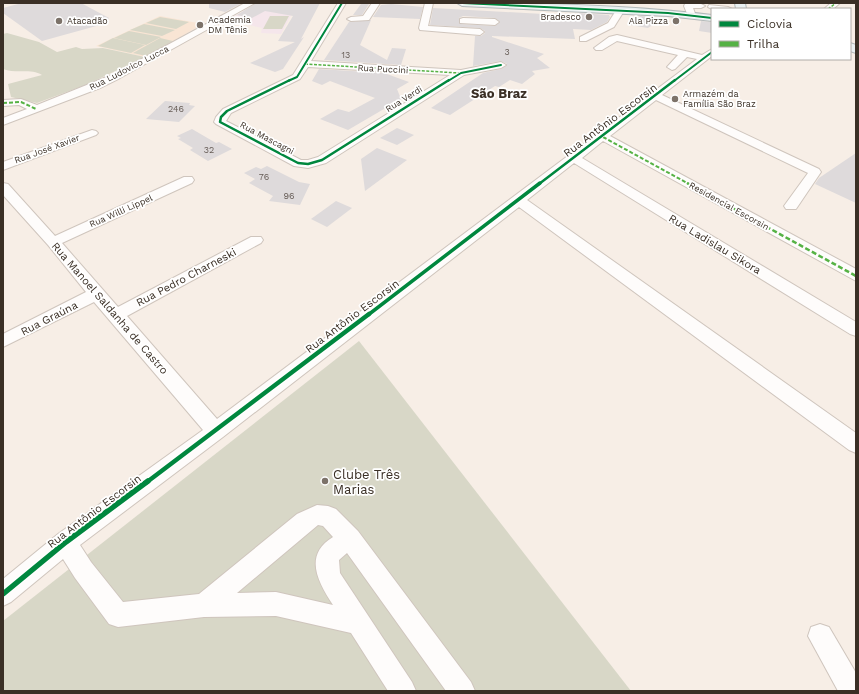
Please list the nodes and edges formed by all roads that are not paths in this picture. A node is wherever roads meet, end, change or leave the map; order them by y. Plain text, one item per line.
1 (250, 3) edge
2 (342, 3) edge
3 (376, 3) edge
4 (429, 3) edge
5 (462, 3) edge
6 (701, 6) dead end
7 (620, 11) junction
8 (711, 11) edge
9 (692, 16) junction
10 (351, 19) dead end
11 (456, 21) dead end
12 (495, 22) dead end
13 (480, 32) dead end
14 (583, 39) dead end
15 (599, 48) dead end
16 (685, 53) junction
17 (708, 55) edge
18 (305, 64) junction
19 (501, 65) dead end
20 (672, 67) dead end
21 (461, 73) junction
22 (656, 96) junction
23 (3, 102) edge
24 (36, 109) junction
25 (3, 122) edge
26 (92, 133) dead end
27 (603, 137) junction
28 (574, 158) junction
29 (322, 160) joint
30 (3, 166) edge
31 (188, 180) dead end
32 (3, 187) edge
33 (519, 201) junction
34 (791, 206) dead end
35 (256, 240) dead end
36 (53, 242) junction
37 (856, 276) edge
38 (96, 294) junction
39 (116, 315) junction
40 (856, 330) edge
41 (3, 341) edge
42 (216, 431) junction
43 (856, 444) edge
44 (350, 539) junction
45 (66, 542) junction
46 (3, 594) edge
47 (204, 605) junction
48 (357, 622) junction
49 (820, 636) dead end
50 (403, 691) edge
51 (462, 691) edge
52 (852, 691) edge

1 - 24 street, Rua Ludovico Lucca
2 - 18 street
3 - 10 street
4 - 13 street
5 - 7 main road
6 - 9 street
7 - 9 main road
7 - 14 street
8 - 9 main road
11 - 12 street
15 - 16 street
16 - 17 street
16 - 20 street
17 - 22 street, Rua Antônio Escorsin
18 - 21 street, Rua Puccini
18 - 29 street, Rua Mascagni
19 - 21 street, Rua Verdi
21 - 29 street, Rua Verdi
22 - 27 street, Rua Antônio Escorsin
22 - 34 street
23 - 24 street
24 - 25 street, Rua Ludovico Lucca
26 - 30 street, Rua José Xavier
27 - 28 street, Rua Antônio Escorsin
27 - 37 street, Residencial Escorsin
28 - 33 street, Rua Antônio Escorsin
28 - 40 street, Rua Ladislau Sikora
31 - 36 street, Rua Willi Lippel
32 - 36 street, Rua Manoel Saldanha de Castro
33 - 42 street, Rua Antônio Escorsin
33 - 43 street
35 - 39 street, Rua Pedro Charneski
36 - 38 street, Rua Manoel Saldanha de Castro
38 - 39 street, Rua Manoel Saldanha de Castro
38 - 41 street, Rua Graúna
39 - 42 street, Rua Manoel Saldanha de Castro
42 - 45 street, Rua Antônio Escorsin
44 - 47 street
44 - 48 street
44 - 51 street
45 - 46 street, Rua Antônio Escorsin
45 - 47 street
47 - 48 street
48 - 50 street
49 - 52 street

